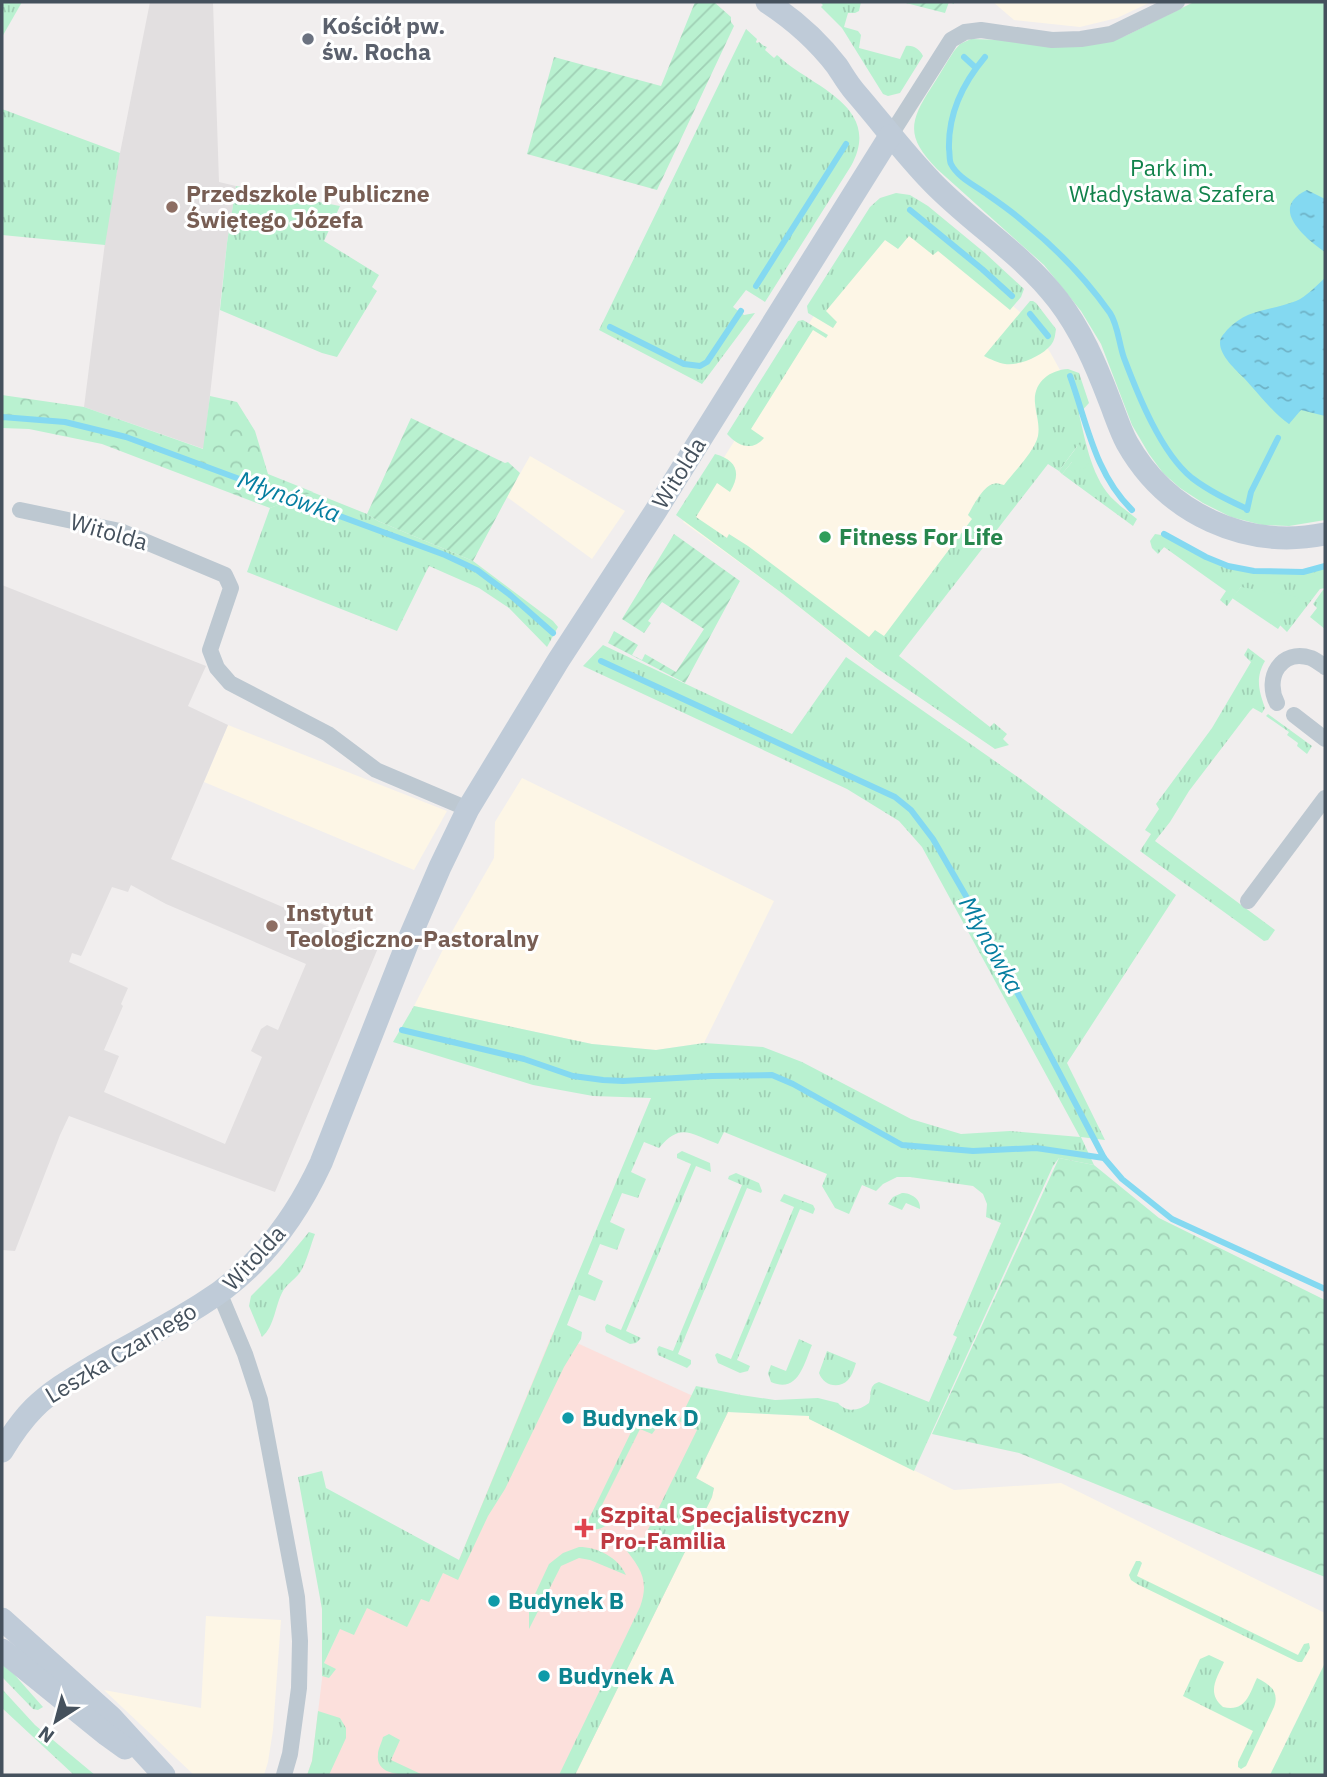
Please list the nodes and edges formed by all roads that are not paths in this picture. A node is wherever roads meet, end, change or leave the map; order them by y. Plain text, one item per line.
1 (767, 2) edge
2 (1177, 2) edge
3 (890, 136) junction
4 (20, 510) dead end
5 (1325, 534) edge
6 (1325, 667) edge
7 (1277, 703) dead end
8 (1294, 715) dead end
9 (1325, 738) edge
10 (1325, 798) edge
11 (468, 809) junction
12 (1248, 901) dead end
13 (219, 1292) junction
14 (5, 1440) edge
15 (2, 1619) edge
16 (2, 1650) edge
17 (164, 1775) edge
18 (284, 1775) edge

1 - 3 street
2 - 3 street
3 - 5 street
3 - 11 street, Witolda
4 - 11 street, Witolda
6 - 7 street
8 - 9 street
10 - 12 street
11 - 13 street, Witolda
13 - 14 street, Leszka Czarnego
13 - 18 street, Witolda
15 - 17 street
16 - 17 street

